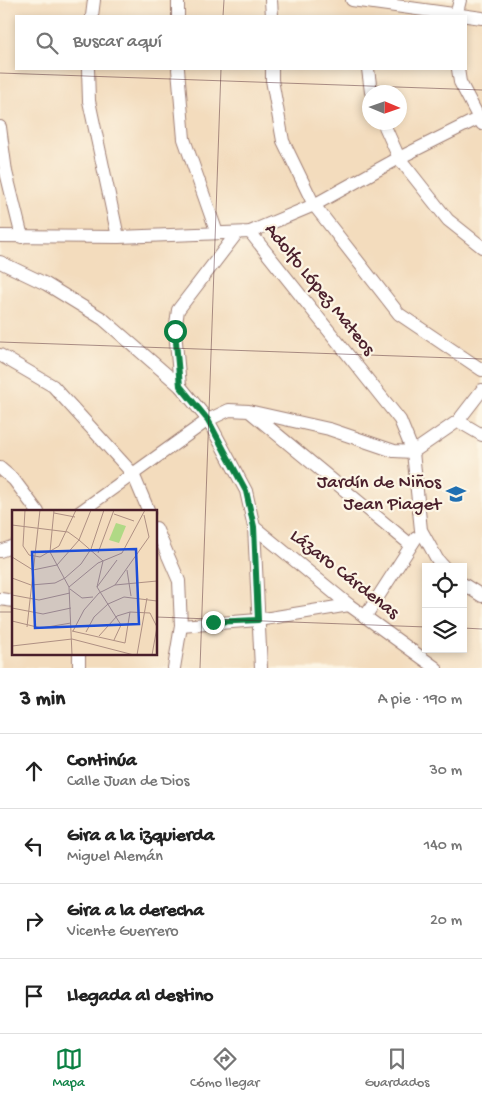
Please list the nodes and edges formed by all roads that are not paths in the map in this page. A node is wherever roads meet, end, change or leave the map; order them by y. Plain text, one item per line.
1 (94, 0) edge
2 (178, 0) edge
3 (272, 0) edge
4 (352, 0) edge
5 (460, 0) edge
6 (370, 6) edge
7 (92, 15) edge
8 (178, 15) edge
9 (272, 15) edge
10 (456, 15) edge
11 (467, 16) edge
12 (482, 18) edge
13 (88, 70) edge
14 (178, 70) edge
15 (272, 70) edge
16 (368, 70) edge
17 (458, 70) edge
18 (370, 85) edge
19 (481, 120) edge
20 (0, 127) edge
21 (387, 130) edge
22 (399, 158) junction
23 (314, 205) junction
24 (250, 232) junction
25 (217, 233) junction
26 (237, 233) junction
27 (0, 236) edge
28 (22, 236) junction
29 (118, 237) junction
30 (482, 248) edge
31 (0, 262) edge
32 (0, 355) edge
33 (482, 370) edge
34 (180, 386) junction
35 (482, 390) edge
36 (249, 411) junction
37 (208, 420) junction
38 (458, 421) junction
39 (482, 434) edge
40 (413, 452) junction
41 (0, 468) edge
42 (133, 474) junction
43 (36, 510) edge
44 (83, 510) edge
45 (148, 510) edge
46 (254, 527) junction
47 (421, 530) junction
48 (158, 533) edge
49 (411, 545) junction
50 (12, 547) edge
51 (0, 551) edge
52 (440, 563) edge
53 (467, 587) edge
54 (482, 596) edge
55 (348, 605) junction
56 (365, 617) junction
57 (258, 620) junction
58 (181, 626) junction
59 (174, 668) edge
60 (261, 668) edge
61 (436, 668) edge

1 - 7 street
2 - 8 street
3 - 9 street
4 - 6 street
5 - 10 street
6 - 10 street
11 - 12 street
13 - 29 street
14 - 25 street
15 - 23 street
16 - 18 street
17 - 19 street
19 - 22 street
20 - 28 street
21 - 22 street
22 - 23 street
22 - 30 street
23 - 24 street
23 - 33 street
24 - 26 street, Adolfo López Mateos
24 - 40 street, Adolfo López Mateos
25 - 26 street, Adolfo López Mateos
25 - 29 street, Adolfo López Mateos
26 - 34 street
27 - 28 street, Adolfo López Mateos
28 - 29 street, Adolfo López Mateos
31 - 34 street
32 - 42 street
34 - 37 street
35 - 38 street
36 - 37 street
36 - 40 street
36 - 49 street
37 - 42 street
37 - 46 street
38 - 39 street
38 - 40 street
40 - 47 street, Adolfo López Mateos
41 - 43 street
42 - 44 street
42 - 45 street
46 - 55 street, Lázaro Cárdenas
46 - 57 street
47 - 49 street
47 - 52 street, Adolfo López Mateos
48 - 58 street
49 - 56 street
50 - 51 street
53 - 54 street
55 - 56 street, Lázaro Cárdenas
55 - 57 street
56 - 61 street, Lázaro Cárdenas
57 - 58 street
57 - 60 street
58 - 59 street

